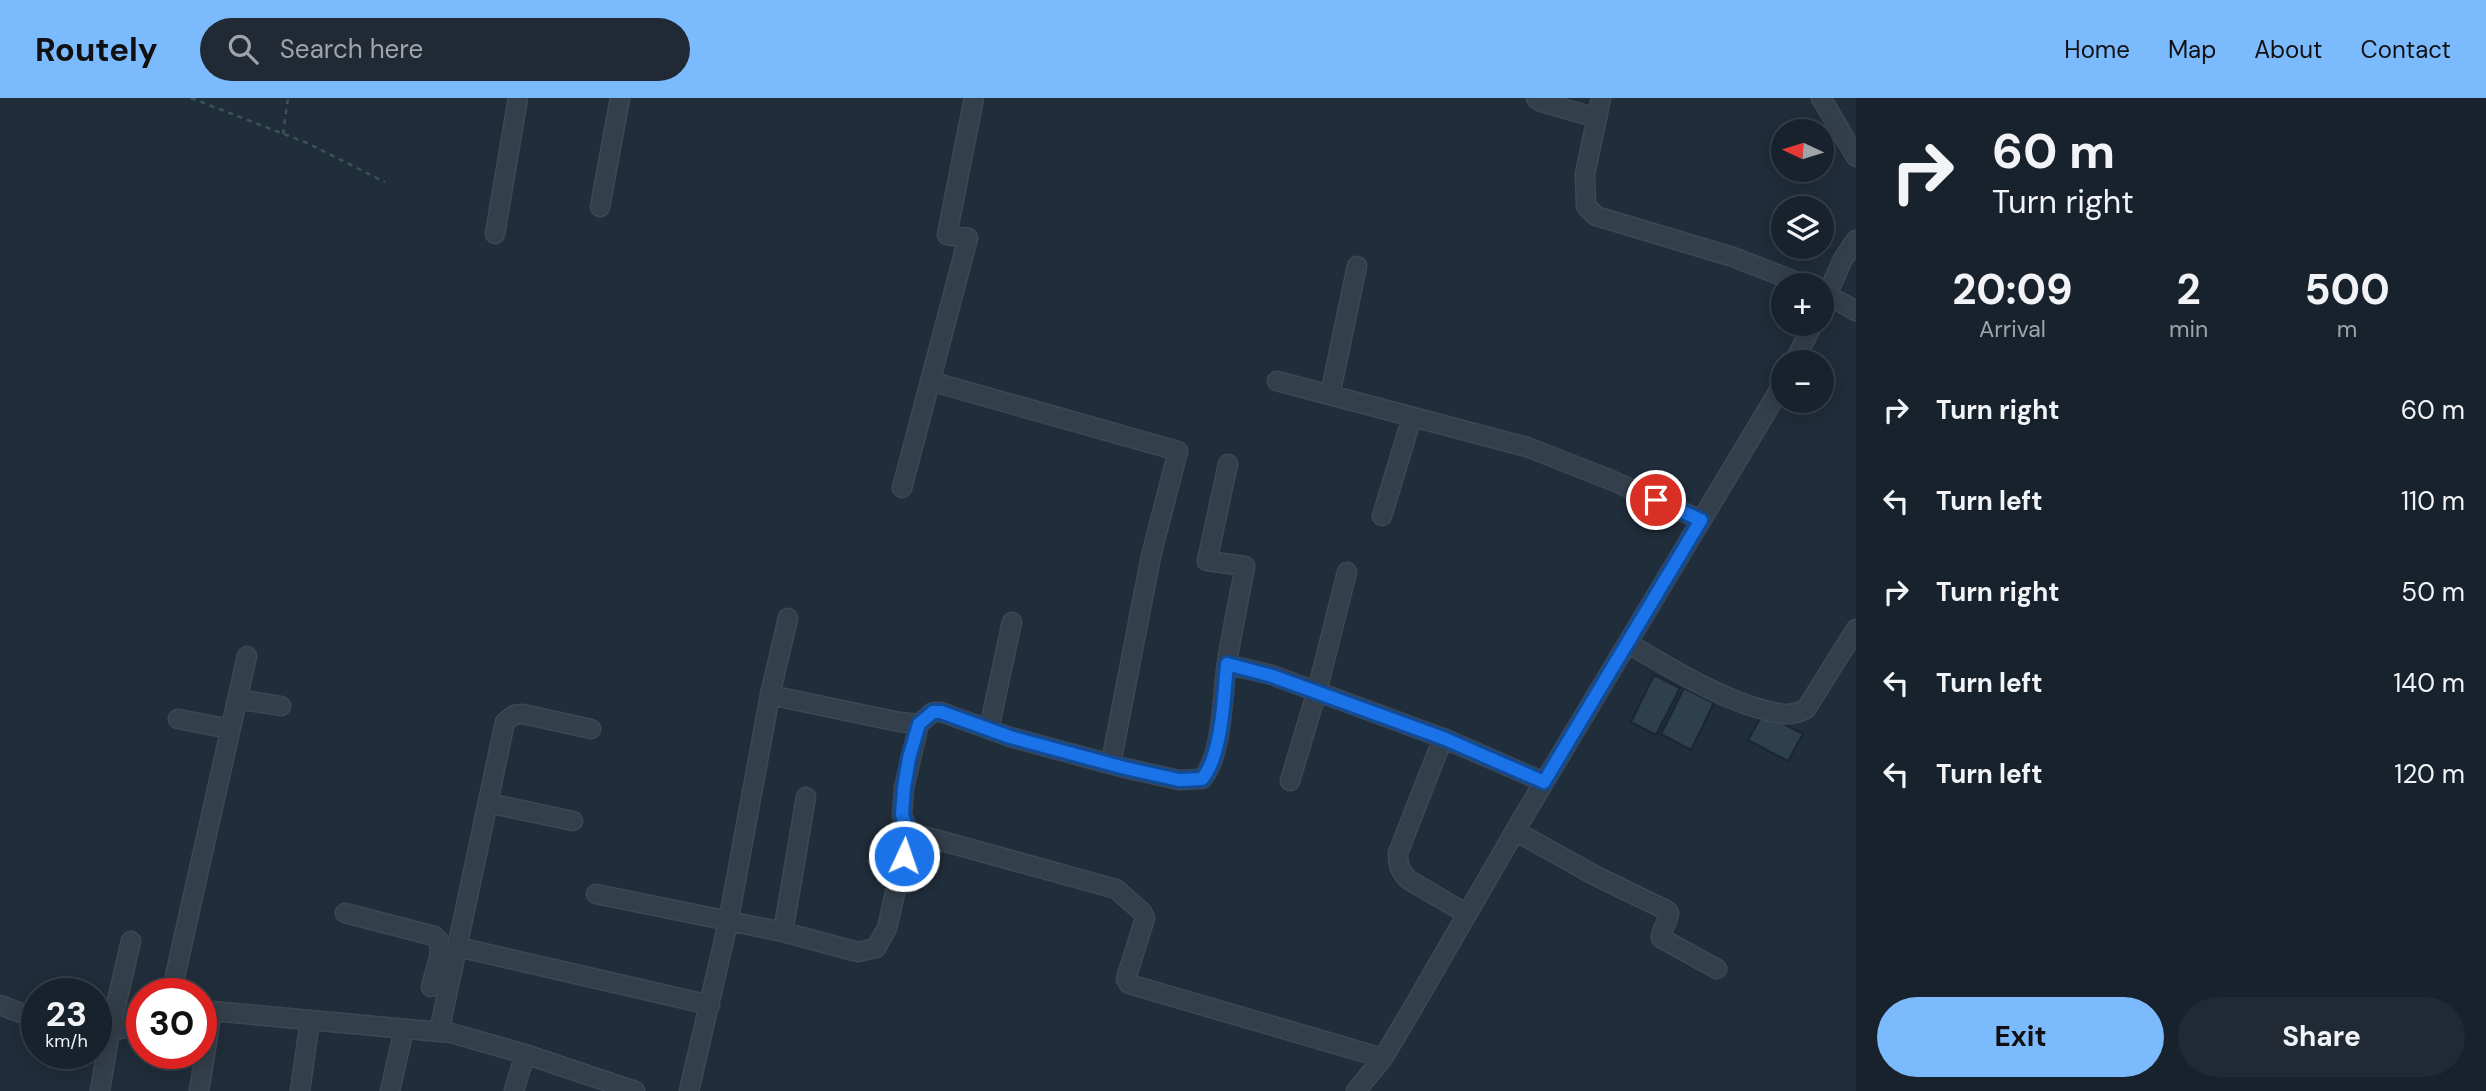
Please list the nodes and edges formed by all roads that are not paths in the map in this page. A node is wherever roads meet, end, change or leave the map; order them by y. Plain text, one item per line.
1 (518, 98) edge
2 (620, 98) edge
3 (974, 98) edge
4 (1536, 98) edge
5 (1601, 98) edge
6 (1821, 98) edge
7 (1597, 118) junction
8 (1856, 157) edge
9 (600, 207) dead end
10 (495, 234) dead end
11 (1856, 240) edge
12 (1357, 267) dead end
13 (1774, 273) edge
14 (1834, 277) edge
15 (1834, 302) edge
16 (1856, 311) edge
17 (930, 381) junction
18 (1277, 381) dead end
19 (1330, 395) junction
20 (1771, 404) edge
21 (1412, 417) junction
22 (1228, 464) dead end
23 (902, 488) dead end
24 (1382, 516) dead end
25 (1701, 520) junction
26 (1347, 572) dead end
27 (788, 618) dead end
28 (1012, 622) dead end
29 (1856, 629) edge
30 (1629, 644) junction
31 (247, 656) dead end
32 (1227, 664) junction
33 (1317, 691) junction
34 (770, 695) junction
35 (237, 699) junction
36 (281, 706) dead end
37 (178, 719) dead end
38 (919, 724) junction
39 (230, 729) junction
40 (591, 729) dead end
41 (989, 729) junction
42 (1443, 738) junction
43 (1111, 763) junction
44 (1290, 781) dead end
45 (1544, 782) junction
46 (806, 797) dead end
47 (488, 803) junction
48 (573, 821) dead end
49 (1515, 831) junction
50 (909, 832) junction
51 (596, 894) dead end
52 (345, 914) dead end
53 (1467, 914) junction
54 (728, 923) junction
55 (783, 932) junction
56 (131, 941) dead end
57 (451, 953) junction
58 (1717, 969) dead end
59 (175, 978) edge
60 (431, 987) dead end
61 (112, 1001) edge
62 (710, 1004) junction
63 (0, 1005) edge
64 (21, 1013) edge
65 (217, 1013) edge
66 (310, 1020) junction
67 (404, 1029) junction
68 (439, 1032) junction
69 (525, 1054) junction
70 (1382, 1058) junction
71 (101, 1069) edge
72 (201, 1069) edge
73 (100, 1091) edge
74 (199, 1091) edge
75 (300, 1091) edge
76 (390, 1091) edge
77 (514, 1091) edge
78 (635, 1091) edge
79 (689, 1091) edge
80 (1356, 1091) edge

1 - 10 street
2 - 9 street
3 - 17 street
4 - 7 street
5 - 7 street
6 - 8 street
7 - 13 street
11 - 14 street
12 - 19 street
15 - 16 street
17 - 23 street
17 - 43 street
18 - 19 street
19 - 21 street
20 - 25 street
21 - 24 street
21 - 25 street
22 - 32 street
25 - 30 street
26 - 33 street
27 - 34 street
28 - 41 street
29 - 30 street
30 - 45 street
31 - 35 street
32 - 33 street
32 - 43 street
33 - 42 street
33 - 44 street
34 - 38 street
34 - 54 street
35 - 36 street
35 - 39 street
37 - 39 street
38 - 41 street
38 - 50 street
39 - 59 street
40 - 47 street
41 - 43 street
42 - 45 street
42 - 53 street
45 - 49 street
46 - 55 street
47 - 48 street
47 - 57 street
49 - 53 street
49 - 58 street
50 - 55 street
50 - 70 street
51 - 54 street
52 - 57 street
53 - 70 street
54 - 55 street
54 - 62 street
56 - 61 street
57 - 60 street
57 - 62 street
57 - 68 street
62 - 79 street
63 - 64 street
65 - 66 street
66 - 67 street
66 - 75 street
67 - 68 street
67 - 76 street
68 - 69 street
69 - 77 street
69 - 78 street
70 - 80 street
71 - 73 street
72 - 74 street

